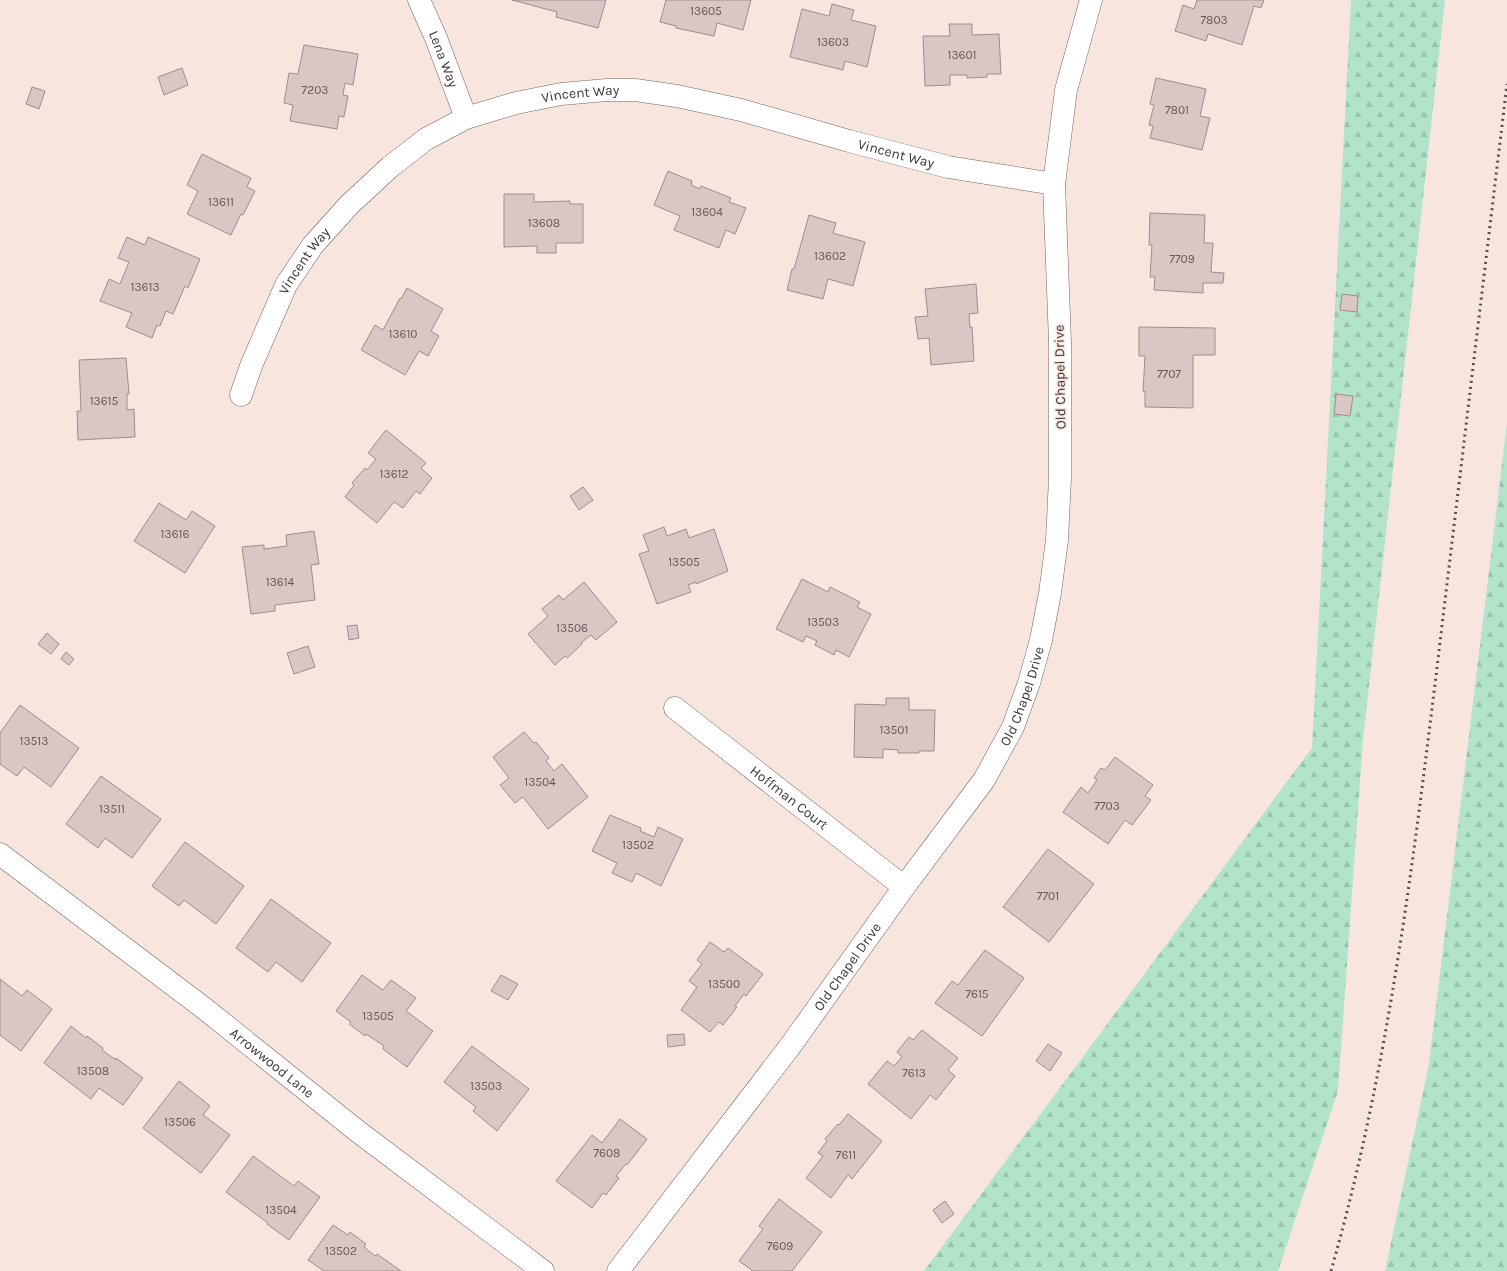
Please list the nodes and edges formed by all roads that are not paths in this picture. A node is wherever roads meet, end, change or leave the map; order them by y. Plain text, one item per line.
1 (419, 0) edge
2 (1091, 0) edge
3 (466, 118) junction
4 (1054, 184) junction
5 (241, 395) dead end
6 (675, 708) dead end
7 (0, 854) edge
8 (904, 887) junction
9 (543, 1271) edge
10 (618, 1271) edge

1 - 3 street, Lena Way
2 - 4 street, Old Chapel Drive
3 - 4 street, Vincent Way
3 - 5 street, Vincent Way
4 - 8 street, Old Chapel Drive
6 - 8 street, Hoffman Court
7 - 9 street, Arrowwood Lane
8 - 10 street, Old Chapel Drive

